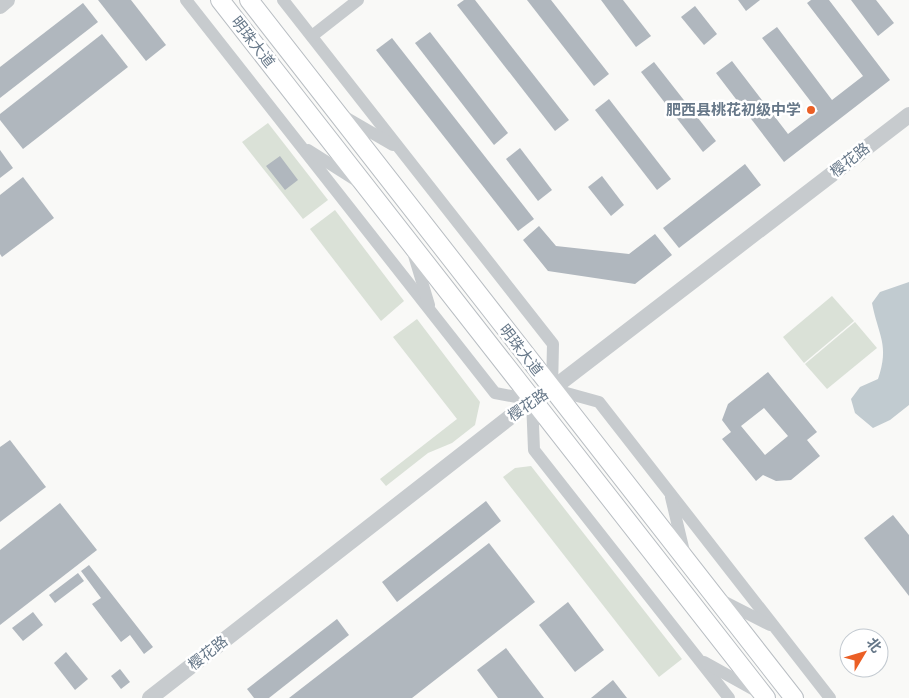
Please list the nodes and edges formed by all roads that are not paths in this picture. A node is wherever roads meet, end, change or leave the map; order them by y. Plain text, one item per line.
1 (7, 0) edge
2 (186, 0) edge
3 (220, 0) edge
4 (249, 0) edge
5 (283, 0) edge
6 (358, 0) edge
7 (0, 6) edge
8 (312, 36) junction
9 (337, 113) junction
10 (909, 115) edge
11 (300, 144) junction
12 (400, 148) junction
13 (365, 186) junction
14 (411, 245) junction
15 (482, 300) junction
16 (431, 312) junction
17 (464, 313) junction
18 (552, 389) junction
19 (532, 400) junction
20 (634, 494) junction
21 (670, 494) junction
22 (616, 506) junction
23 (686, 560) junction
24 (715, 597) junction
25 (774, 627) junction
26 (697, 658) junction
27 (764, 696) edge
28 (150, 698) edge
29 (729, 698) edge
30 (794, 698) edge
31 (830, 698) edge

1 - 7 street
2 - 11 street
3 - 13 main road, 明珠大道
4 - 9 main road, 明珠大道
5 - 8 street
6 - 8 street
8 - 12 street
9 - 12 street
9 - 15 main road, 明珠大道
10 - 18 street, 樱花路
11 - 13 street
11 - 16 street
12 - 18 street
13 - 14 main road, 明珠大道
14 - 16 street
14 - 17 main road, 明珠大道
15 - 17 main road
15 - 18 main road, 明珠大道
16 - 19 street
17 - 19 main road, 明珠大道
18 - 19 street, 樱花路
18 - 20 main road, 明珠大道
18 - 21 street
19 - 22 main road, 明珠大道
19 - 26 street
19 - 28 street, 樱花路
20 - 22 main road
20 - 23 main road, 明珠大道
21 - 23 street
21 - 25 street
22 - 27 main road, 明珠大道
23 - 24 main road, 明珠大道
24 - 25 street
24 - 30 main road, 明珠大道
25 - 31 street
26 - 27 street
26 - 29 street

